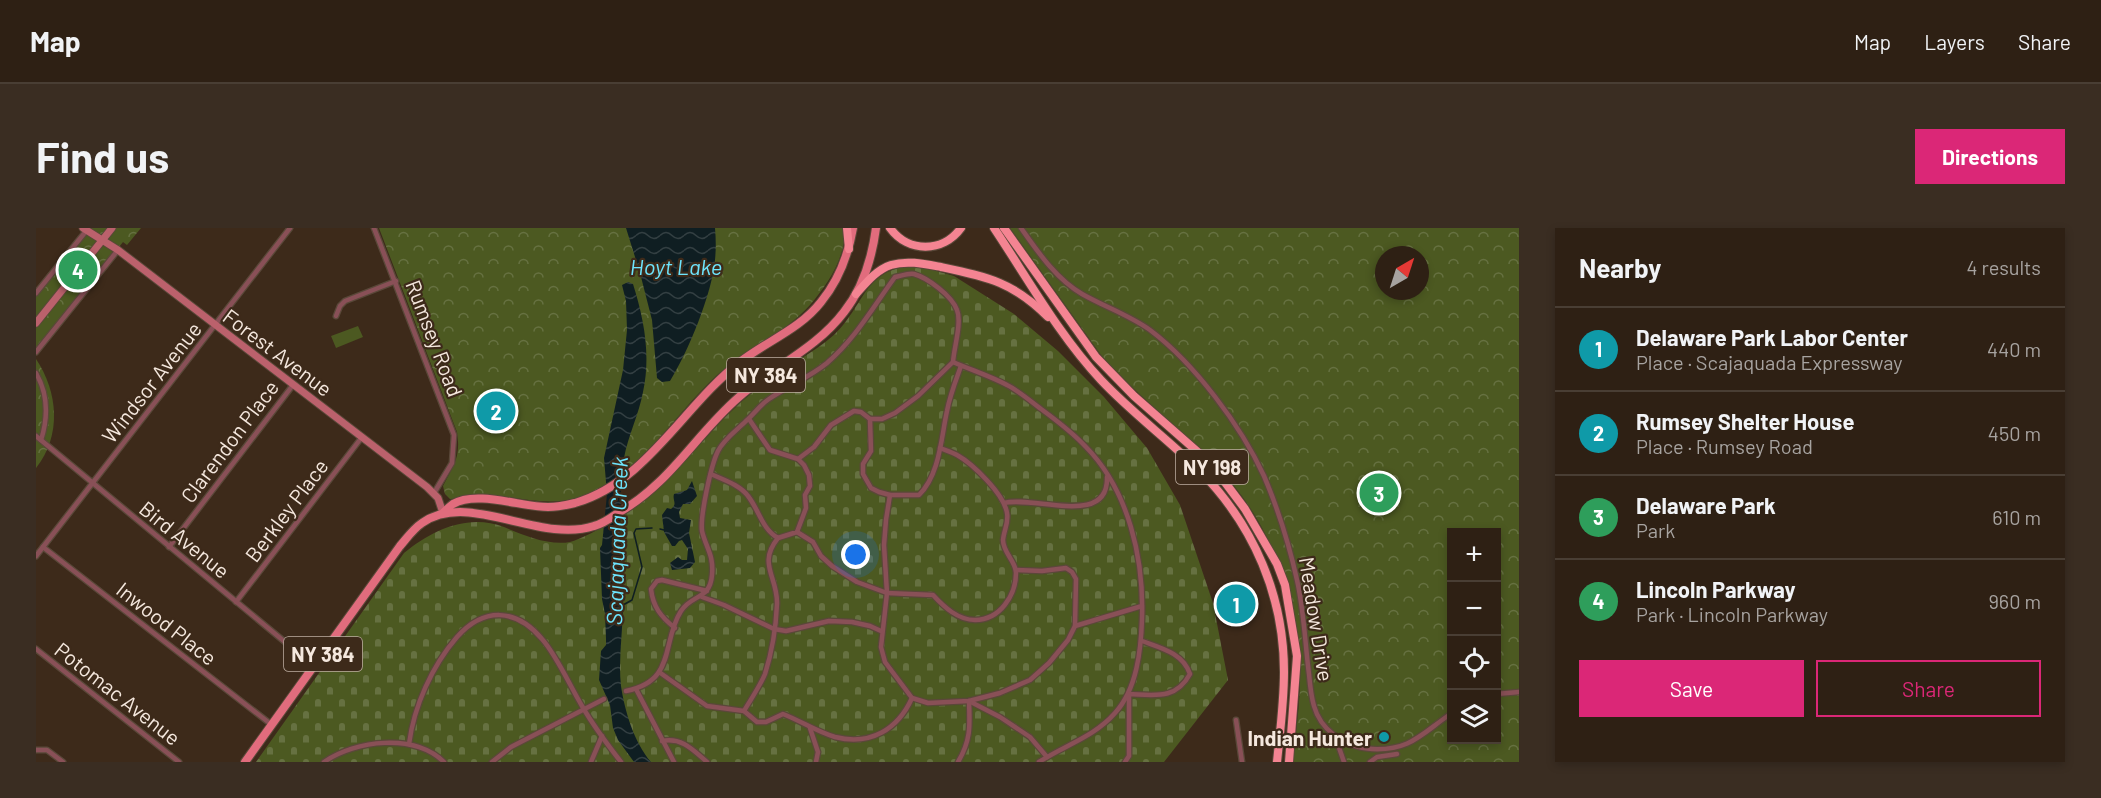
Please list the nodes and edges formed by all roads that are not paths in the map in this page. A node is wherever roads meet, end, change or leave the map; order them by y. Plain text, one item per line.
1 (112, 228) edge
2 (290, 228) edge
3 (374, 228) edge
4 (848, 228) edge
5 (853, 228) edge
6 (876, 228) edge
7 (890, 228) edge
8 (961, 228) edge
9 (994, 228) edge
10 (1004, 228) edge
11 (1021, 228) edge
12 (86, 229) edge
13 (102, 241) junction
14 (849, 249) junction
15 (118, 250) junction
16 (396, 281) junction
17 (36, 293) edge
18 (856, 294) junction
19 (336, 316) dead end
20 (36, 323) edge
21 (216, 326) junction
22 (1065, 335) junction
23 (36, 352) edge
24 (953, 362) junction
25 (961, 366) junction
26 (36, 373) edge
27 (293, 385) junction
28 (749, 419) junction
29 (870, 419) junction
30 (36, 436) edge
31 (362, 438) junction
32 (41, 440) junction
33 (940, 448) junction
34 (798, 459) junction
35 (711, 474) junction
36 (1107, 474) junction
37 (93, 484) junction
38 (434, 494) junction
39 (890, 495) junction
40 (1004, 503) junction
41 (443, 513) junction
42 (797, 532) junction
43 (778, 538) junction
44 (43, 547) junction
45 (169, 547) junction
46 (36, 556) edge
47 (1016, 570) junction
48 (707, 591) junction
49 (887, 593) junction
50 (702, 597) junction
51 (236, 602) junction
52 (1142, 606) junction
53 (1075, 626) junction
54 (675, 628) junction
55 (774, 629) junction
56 (881, 631) junction
57 (1142, 641) junction
58 (36, 649) edge
59 (314, 666) junction
60 (659, 672) junction
61 (636, 689) junction
62 (626, 691) dead end
63 (1519, 692) edge
64 (1129, 694) junction
65 (1501, 694) edge
66 (912, 698) junction
67 (604, 699) dead end
68 (969, 701) junction
69 (583, 709) junction
70 (744, 711) junction
71 (1447, 716) edge
72 (1236, 720) dead end
73 (272, 724) junction
74 (810, 728) junction
75 (602, 736) junction
76 (1335, 736) junction
77 (662, 741) junction
78 (409, 744) junction
79 (36, 750) edge
80 (1396, 754) dead end
81 (1047, 757) junction
82 (63, 762) edge
83 (180, 762) edge
84 (245, 762) edge
85 (324, 762) edge
86 (444, 762) edge
87 (492, 762) edge
88 (591, 762) edge
89 (621, 762) edge
90 (674, 762) edge
91 (708, 762) edge
92 (816, 762) edge
93 (958, 762) edge
94 (1040, 762) edge
95 (1125, 762) edge
96 (1242, 762) edge
97 (1277, 762) edge
98 (1289, 762) edge
99 (1344, 762) edge
100 (1370, 762) edge

1 - 13 street
2 - 21 street, Windsor Avenue
3 - 16 street, Rumsey Road
4 - 14 highway
5 - 14 main road, NY 384
6 - 18 main road, NY 384
7 - 8 highway
9 - 22 highway, NY 198
10 - 98 highway, NY 198
11 - 76 street, Meadow Drive
12 - 13 street, Forest Avenue
12 - 17 street
13 - 15 street, Forest Avenue
13 - 20 street
14 - 41 main road, NY 384
15 - 21 street, Forest Avenue
15 - 23 street
16 - 19 street
16 - 38 street, Rumsey Road
18 - 22 highway
18 - 41 main road, NY 384
21 - 27 street, Forest Avenue
21 - 37 street, Windsor Avenue
22 - 97 highway, NY 198
24 - 25 street
24 - 28 street
24 - 29 street
25 - 33 street
25 - 36 street
26 - 32 street
27 - 31 street, Forest Avenue
27 - 45 street, Clarendon Place
28 - 34 street
28 - 35 street
29 - 34 street
29 - 39 street
30 - 32 street, Bird Avenue
31 - 38 street, Forest Avenue
31 - 51 street, Berkley Place
32 - 37 street, Bird Avenue
33 - 39 street
33 - 40 street
34 - 42 street
35 - 43 street
35 - 48 street
36 - 40 street
36 - 52 street
37 - 44 street, Windsor Avenue
37 - 45 street, Bird Avenue
38 - 41 street, Forest Avenue
39 - 49 street
40 - 47 street
41 - 59 main road, NY 384
42 - 43 street
42 - 49 street
43 - 55 street
44 - 46 street, Windsor Avenue
44 - 73 street, Inwood Place
45 - 51 street, Bird Avenue
47 - 49 street
47 - 53 street
48 - 50 street
48 - 54 street
49 - 56 street
50 - 54 street
50 - 55 street
51 - 59 street, Bird Avenue
52 - 53 street
52 - 57 street
53 - 68 street
54 - 60 street
55 - 56 street
55 - 70 street
56 - 66 street
57 - 64 street
57 - 64 street
58 - 83 street, Potomac Avenue
59 - 73 main road, NY 384
60 - 61 street
60 - 70 street
61 - 62 street
61 - 77 street
63 - 65 street
64 - 81 street
64 - 95 street
66 - 68 street
66 - 74 street
67 - 69 street
68 - 81 street
68 - 93 street
69 - 75 street
69 - 78 street
69 - 87 street
70 - 74 street
71 - 76 street, Meadow Drive
72 - 96 street
73 - 84 main road, NY 384
74 - 92 street
75 - 88 street
75 - 89 street
76 - 99 street
77 - 90 street
77 - 91 street
78 - 85 street
78 - 86 street
79 - 82 street
80 - 100 street
81 - 94 street

